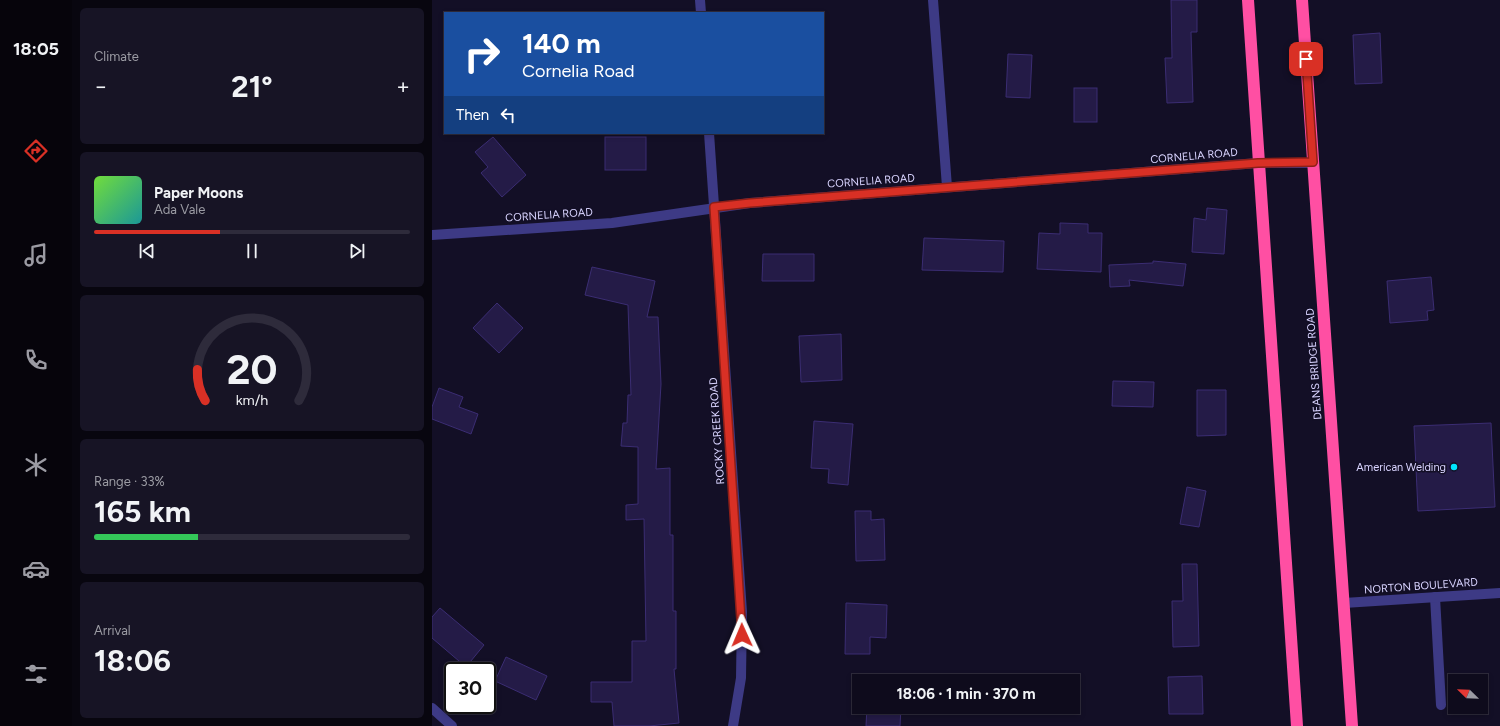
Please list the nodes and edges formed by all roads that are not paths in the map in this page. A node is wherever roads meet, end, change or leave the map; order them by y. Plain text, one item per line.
1 (700, 0) edge
2 (933, 0) edge
3 (1248, 0) edge
4 (1302, 0) edge
5 (701, 12) edge
6 (709, 134) edge
7 (1313, 162) junction
8 (1258, 163) junction
9 (947, 187) junction
10 (714, 207) junction
11 (432, 235) edge
12 (1500, 593) edge
13 (1435, 597) junction
14 (1344, 604) junction
15 (1441, 705) dead end
16 (432, 708) edge
17 (452, 726) edge
18 (733, 726) edge
19 (1297, 726) edge
20 (1352, 726) edge

1 - 5 street
2 - 9 street
3 - 8 highway
4 - 7 highway, DEANS BRIDGE ROAD
6 - 10 street, ROCKY CREEK ROAD
7 - 8 street, CORNELIA ROAD
7 - 14 highway, DEANS BRIDGE ROAD
8 - 9 street, CORNELIA ROAD
8 - 19 highway
9 - 10 street, CORNELIA ROAD
10 - 11 street, CORNELIA ROAD
10 - 18 street, ROCKY CREEK ROAD
12 - 13 street, NORTON BOULEVARD
13 - 14 street, NORTON BOULEVARD
13 - 15 street
14 - 20 highway, DEANS BRIDGE ROAD
16 - 17 street

